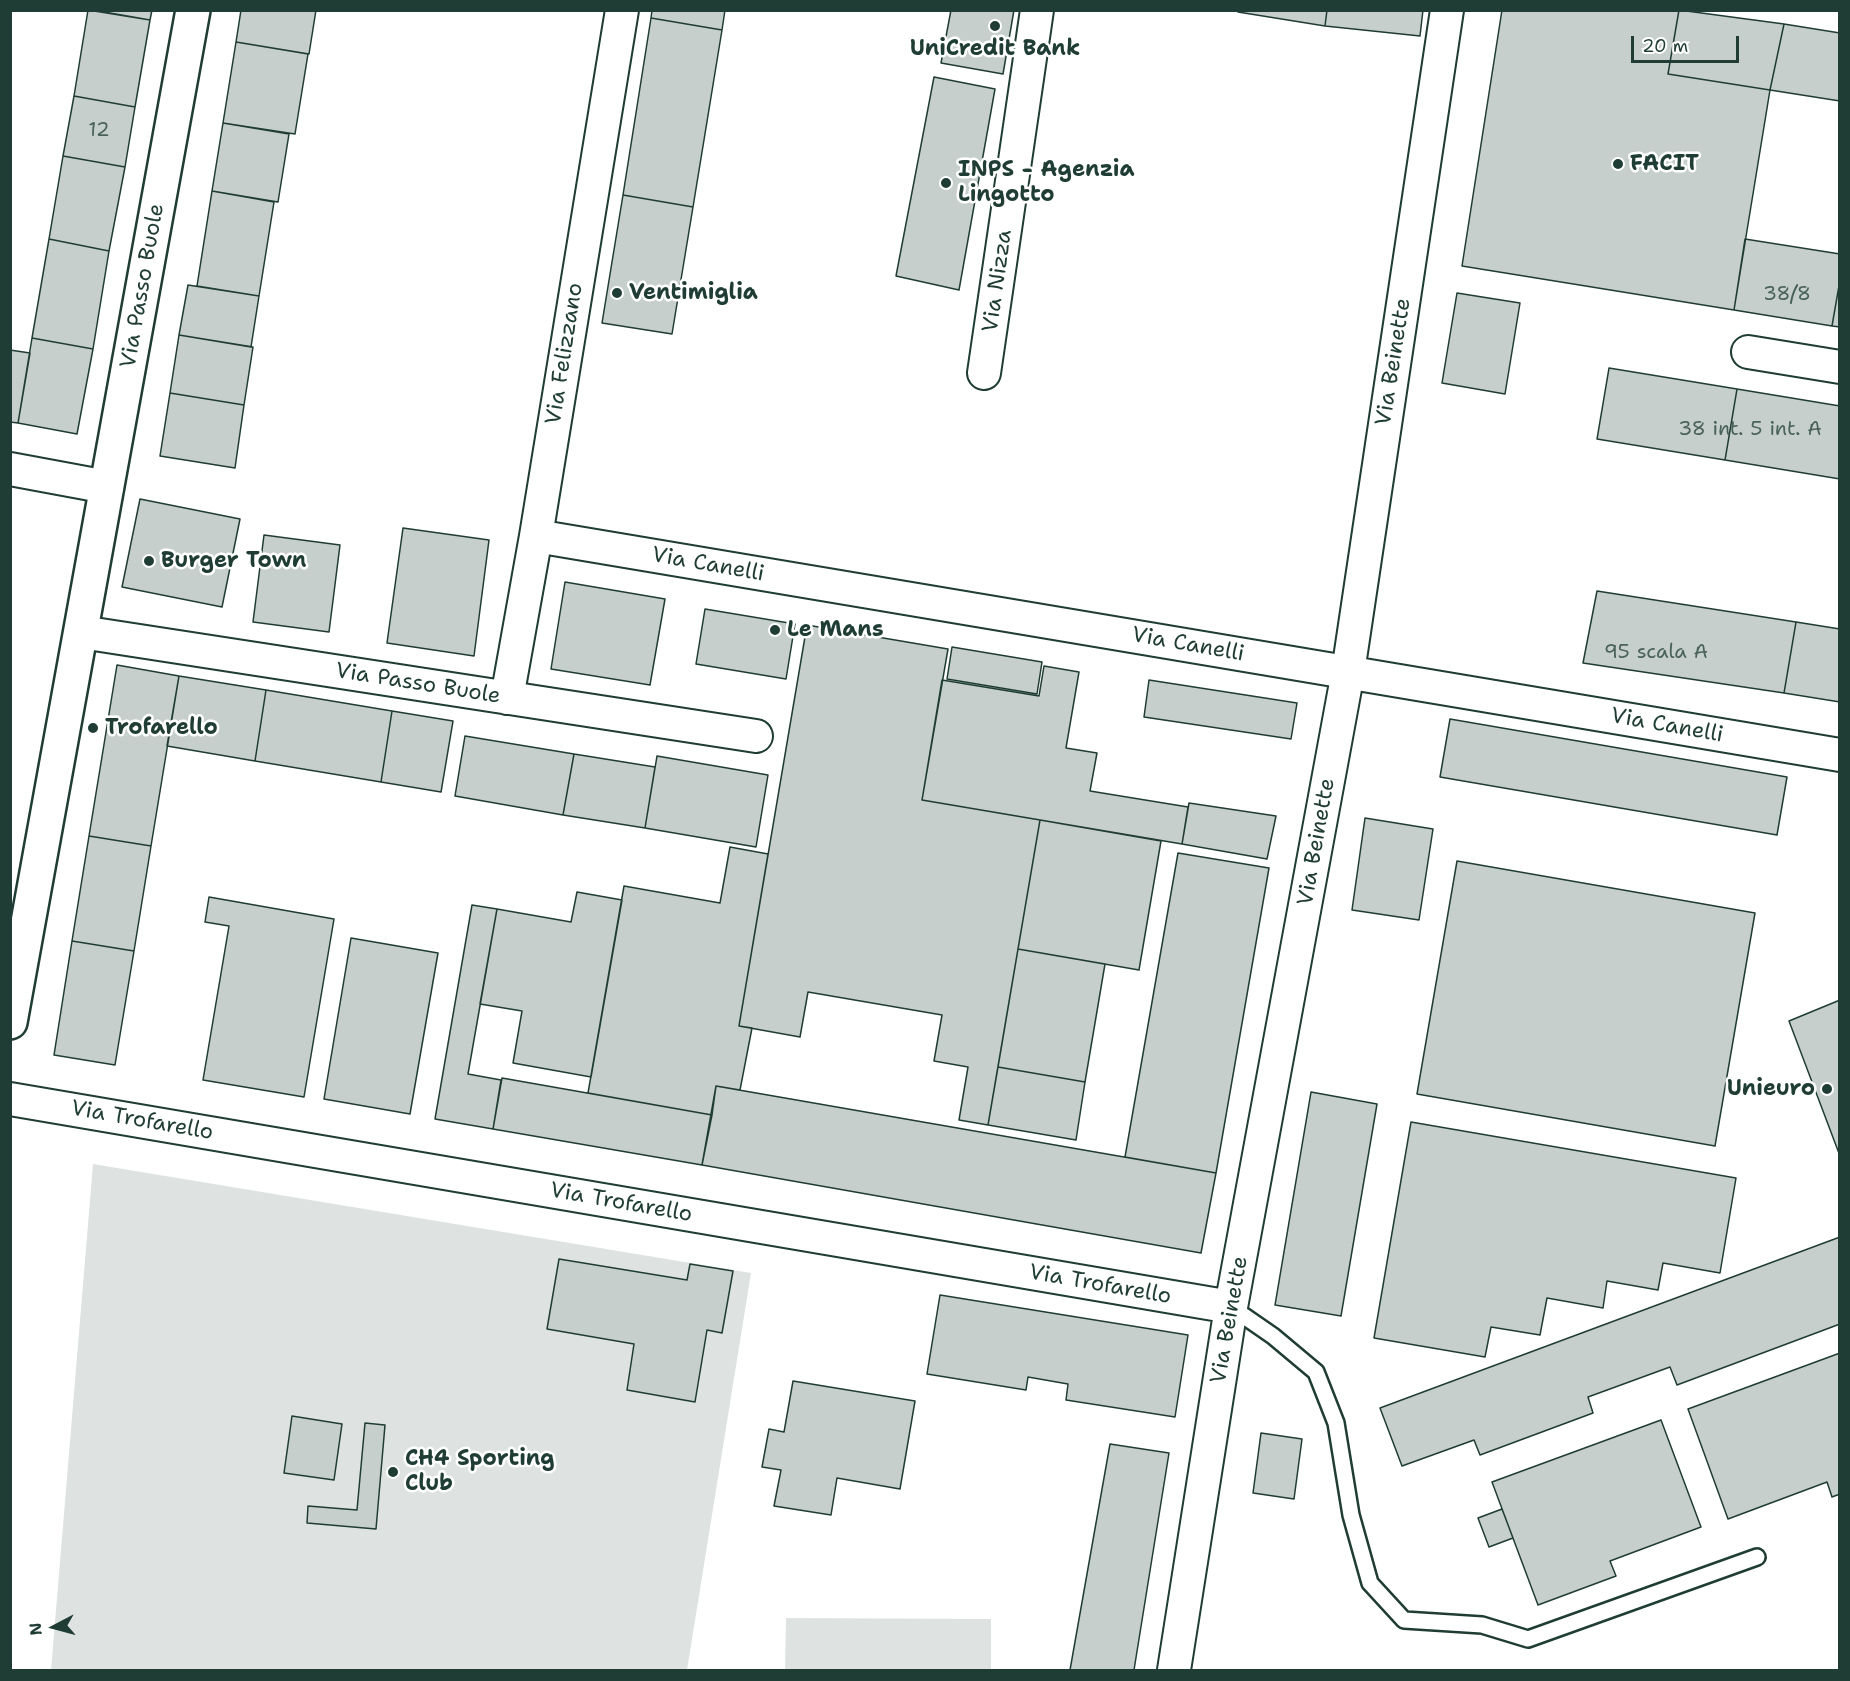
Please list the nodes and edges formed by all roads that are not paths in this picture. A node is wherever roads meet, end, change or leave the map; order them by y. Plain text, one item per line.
1 (193, 10) edge
2 (622, 10) edge
3 (1037, 10) edge
4 (1447, 10) edge
5 (1748, 352) dead end
6 (1839, 367) edge
7 (984, 374) dead end
8 (10, 469) edge
9 (107, 487) junction
10 (536, 536) junction
11 (81, 632) junction
12 (1348, 672) junction
13 (507, 698) junction
14 (756, 736) dead end
15 (1839, 755) edge
16 (10, 1022) edge
17 (10, 1099) edge
18 (1231, 1307) junction
19 (1757, 1557) dead end
20 (1174, 1671) edge

1 - 9 street, Via Passo Buole
2 - 10 street, Via Felizzano
3 - 7 street, Via Nizza
4 - 12 street, Via Beinette
5 - 6 street
8 - 9 street
9 - 11 street, Via Passo Buole
10 - 12 street, Via Canelli
10 - 13 street, Via Felizzano
11 - 13 street, Via Passo Buole
11 - 16 street, Via Passo Buole
12 - 15 street, Via Canelli
12 - 18 street, Via Beinette
13 - 14 street, Via Passo Buole
17 - 18 street, Via Trofarello
18 - 19 lane
18 - 20 street, Via Beinette

